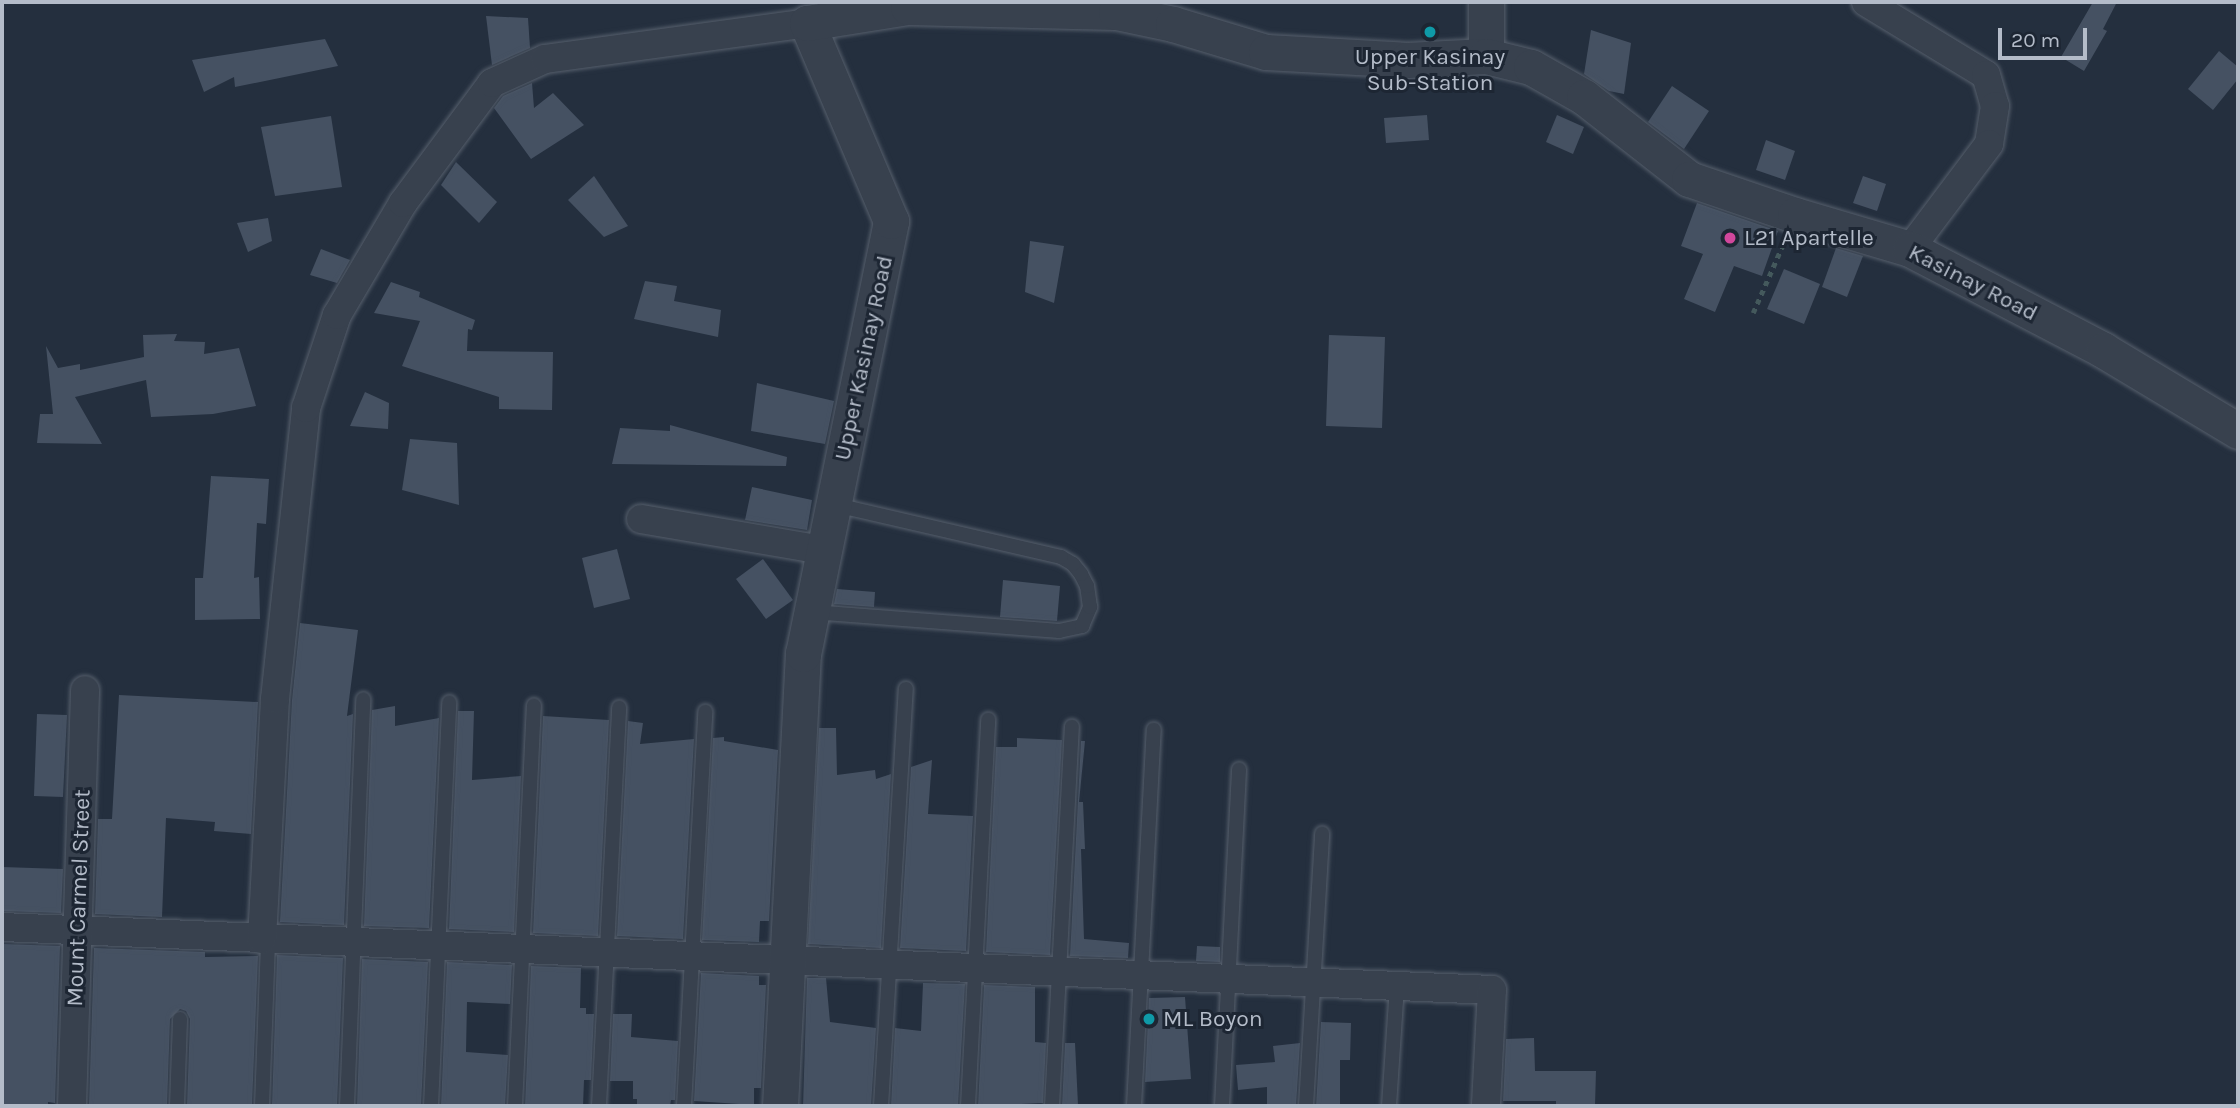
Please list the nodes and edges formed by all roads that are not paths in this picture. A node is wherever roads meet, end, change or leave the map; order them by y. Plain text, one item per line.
1 (1486, 2) edge
2 (1866, 2) edge
3 (807, 23) junction
4 (1486, 56) junction
5 (1910, 249) junction
6 (2238, 431) edge
7 (832, 504) junction
8 (641, 519) dead end
9 (823, 550) junction
10 (811, 612) junction
11 (906, 689) dead end
12 (85, 690) dead end
13 (363, 699) dead end
14 (449, 702) dead end
15 (534, 705) dead end
16 (619, 708) dead end
17 (705, 712) dead end
18 (988, 720) dead end
19 (1072, 727) dead end
20 (1154, 730) dead end
21 (1239, 769) dead end
22 (1322, 833) dead end
23 (2, 927) edge
24 (78, 930) junction
25 (265, 939) junction
26 (353, 943) junction
27 (438, 946) junction
28 (522, 950) junction
29 (607, 953) junction
30 (691, 957) junction
31 (787, 961) junction
32 (890, 965) junction
33 (975, 969) junction
34 (1059, 972) junction
35 (1141, 976) junction
36 (1228, 979) junction
37 (1313, 983) junction
38 (1397, 986) junction
39 (180, 1019) dead end
40 (72, 1106) edge
41 (177, 1106) edge
42 (262, 1106) edge
43 (346, 1106) edge
44 (431, 1106) edge
45 (515, 1106) edge
46 (599, 1106) edge
47 (684, 1106) edge
48 (780, 1106) edge
49 (881, 1106) edge
50 (968, 1106) edge
51 (1052, 1106) edge
52 (1134, 1106) edge
53 (1222, 1106) edge
54 (1306, 1106) edge
55 (1389, 1106) edge
56 (1486, 1106) edge

1 - 4 street
2 - 5 street
3 - 4 street, Kasinay Road
3 - 7 street, Upper Kasinay Road
3 - 25 street
4 - 5 street, Kasinay Road
5 - 6 street, Kasinay Road
7 - 9 street, Upper Kasinay Road
7 - 10 lane
8 - 9 street
9 - 10 street, Upper Kasinay Road
10 - 31 street, Upper Kasinay Road
11 - 32 lane
12 - 24 street, Mount Carmel Street
13 - 26 lane
14 - 27 lane
15 - 28 lane
16 - 29 lane
17 - 30 lane
18 - 33 lane
19 - 34 lane
20 - 35 lane
21 - 36 lane
22 - 37 lane
23 - 24 street
24 - 25 street
24 - 40 street, Mount Carmel Street
25 - 26 street
25 - 42 lane
26 - 27 street
26 - 43 lane
27 - 28 street
27 - 44 lane
28 - 29 street
28 - 45 lane
29 - 30 street
29 - 46 lane
30 - 31 street
30 - 47 lane
31 - 32 street
31 - 48 street, Upper Kasinay Road
32 - 33 street
32 - 49 lane
33 - 34 street
33 - 50 lane
34 - 35 street
34 - 51 lane
35 - 36 street
35 - 52 lane
36 - 37 street
36 - 53 lane
37 - 38 street
37 - 54 lane
38 - 55 lane
38 - 56 street
39 - 41 lane

